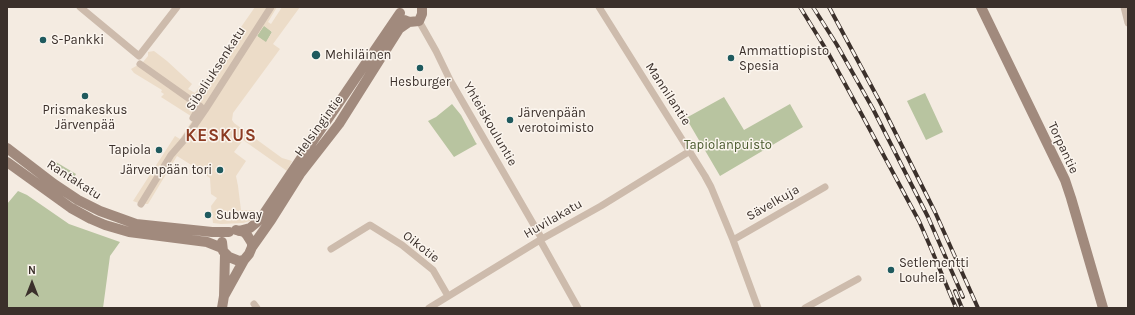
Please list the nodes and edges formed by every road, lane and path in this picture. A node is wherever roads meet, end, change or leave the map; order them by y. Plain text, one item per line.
1 (80, 7) edge
2 (177, 7) edge
3 (271, 7) edge
4 (422, 7) edge
5 (599, 7) edge
6 (981, 7) edge
7 (1124, 7) edge
8 (400, 10) edge
9 (414, 22) junction
10 (1128, 22) edge
11 (140, 64) dead end
12 (202, 108) junction
13 (193, 118) dead end
14 (7, 148) edge
15 (690, 151) junction
16 (7, 162) edge
17 (825, 188) dead end
18 (141, 204) dead end
19 (239, 230) junction
20 (229, 232) junction
21 (541, 240) junction
22 (733, 240) junction
23 (252, 247) junction
24 (332, 249) dead end
25 (224, 251) junction
26 (244, 260) junction
27 (858, 279) dead end
28 (224, 296) junction
29 (448, 296) junction
30 (222, 308) edge
31 (428, 308) edge
32 (578, 308) edge
33 (758, 308) edge
34 (805, 308) edge
35 (1103, 308) edge

1 - 2 street
3 - 12 street, Sibeliuksenkatu
4 - 9 street
5 - 15 street, Mannilantie
6 - 35 street, Torpantie
7 - 10 street
8 - 9 street
8 - 19 street, Helsingintie
9 - 21 street, Yhteiskouluntie
9 - 23 street, Helsingintie
11 - 12 street
12 - 13 street
12 - 18 street, Sibeliuksenkatu
14 - 20 street, Rantakatu
15 - 21 street, Huvilakatu
15 - 22 street, Mannilantie
16 - 25 street, Rantakatu
17 - 22 street, Sävelkuja
19 - 20 street
19 - 23 street
20 - 25 street
21 - 29 street, Huvilakatu
21 - 32 street, Yhteiskouluntie
22 - 33 street, Mannilantie
23 - 26 street
24 - 29 street, Oikotie
25 - 26 street
25 - 28 street
26 - 28 street
27 - 34 street
28 - 30 street
29 - 31 street, Huvilakatu

